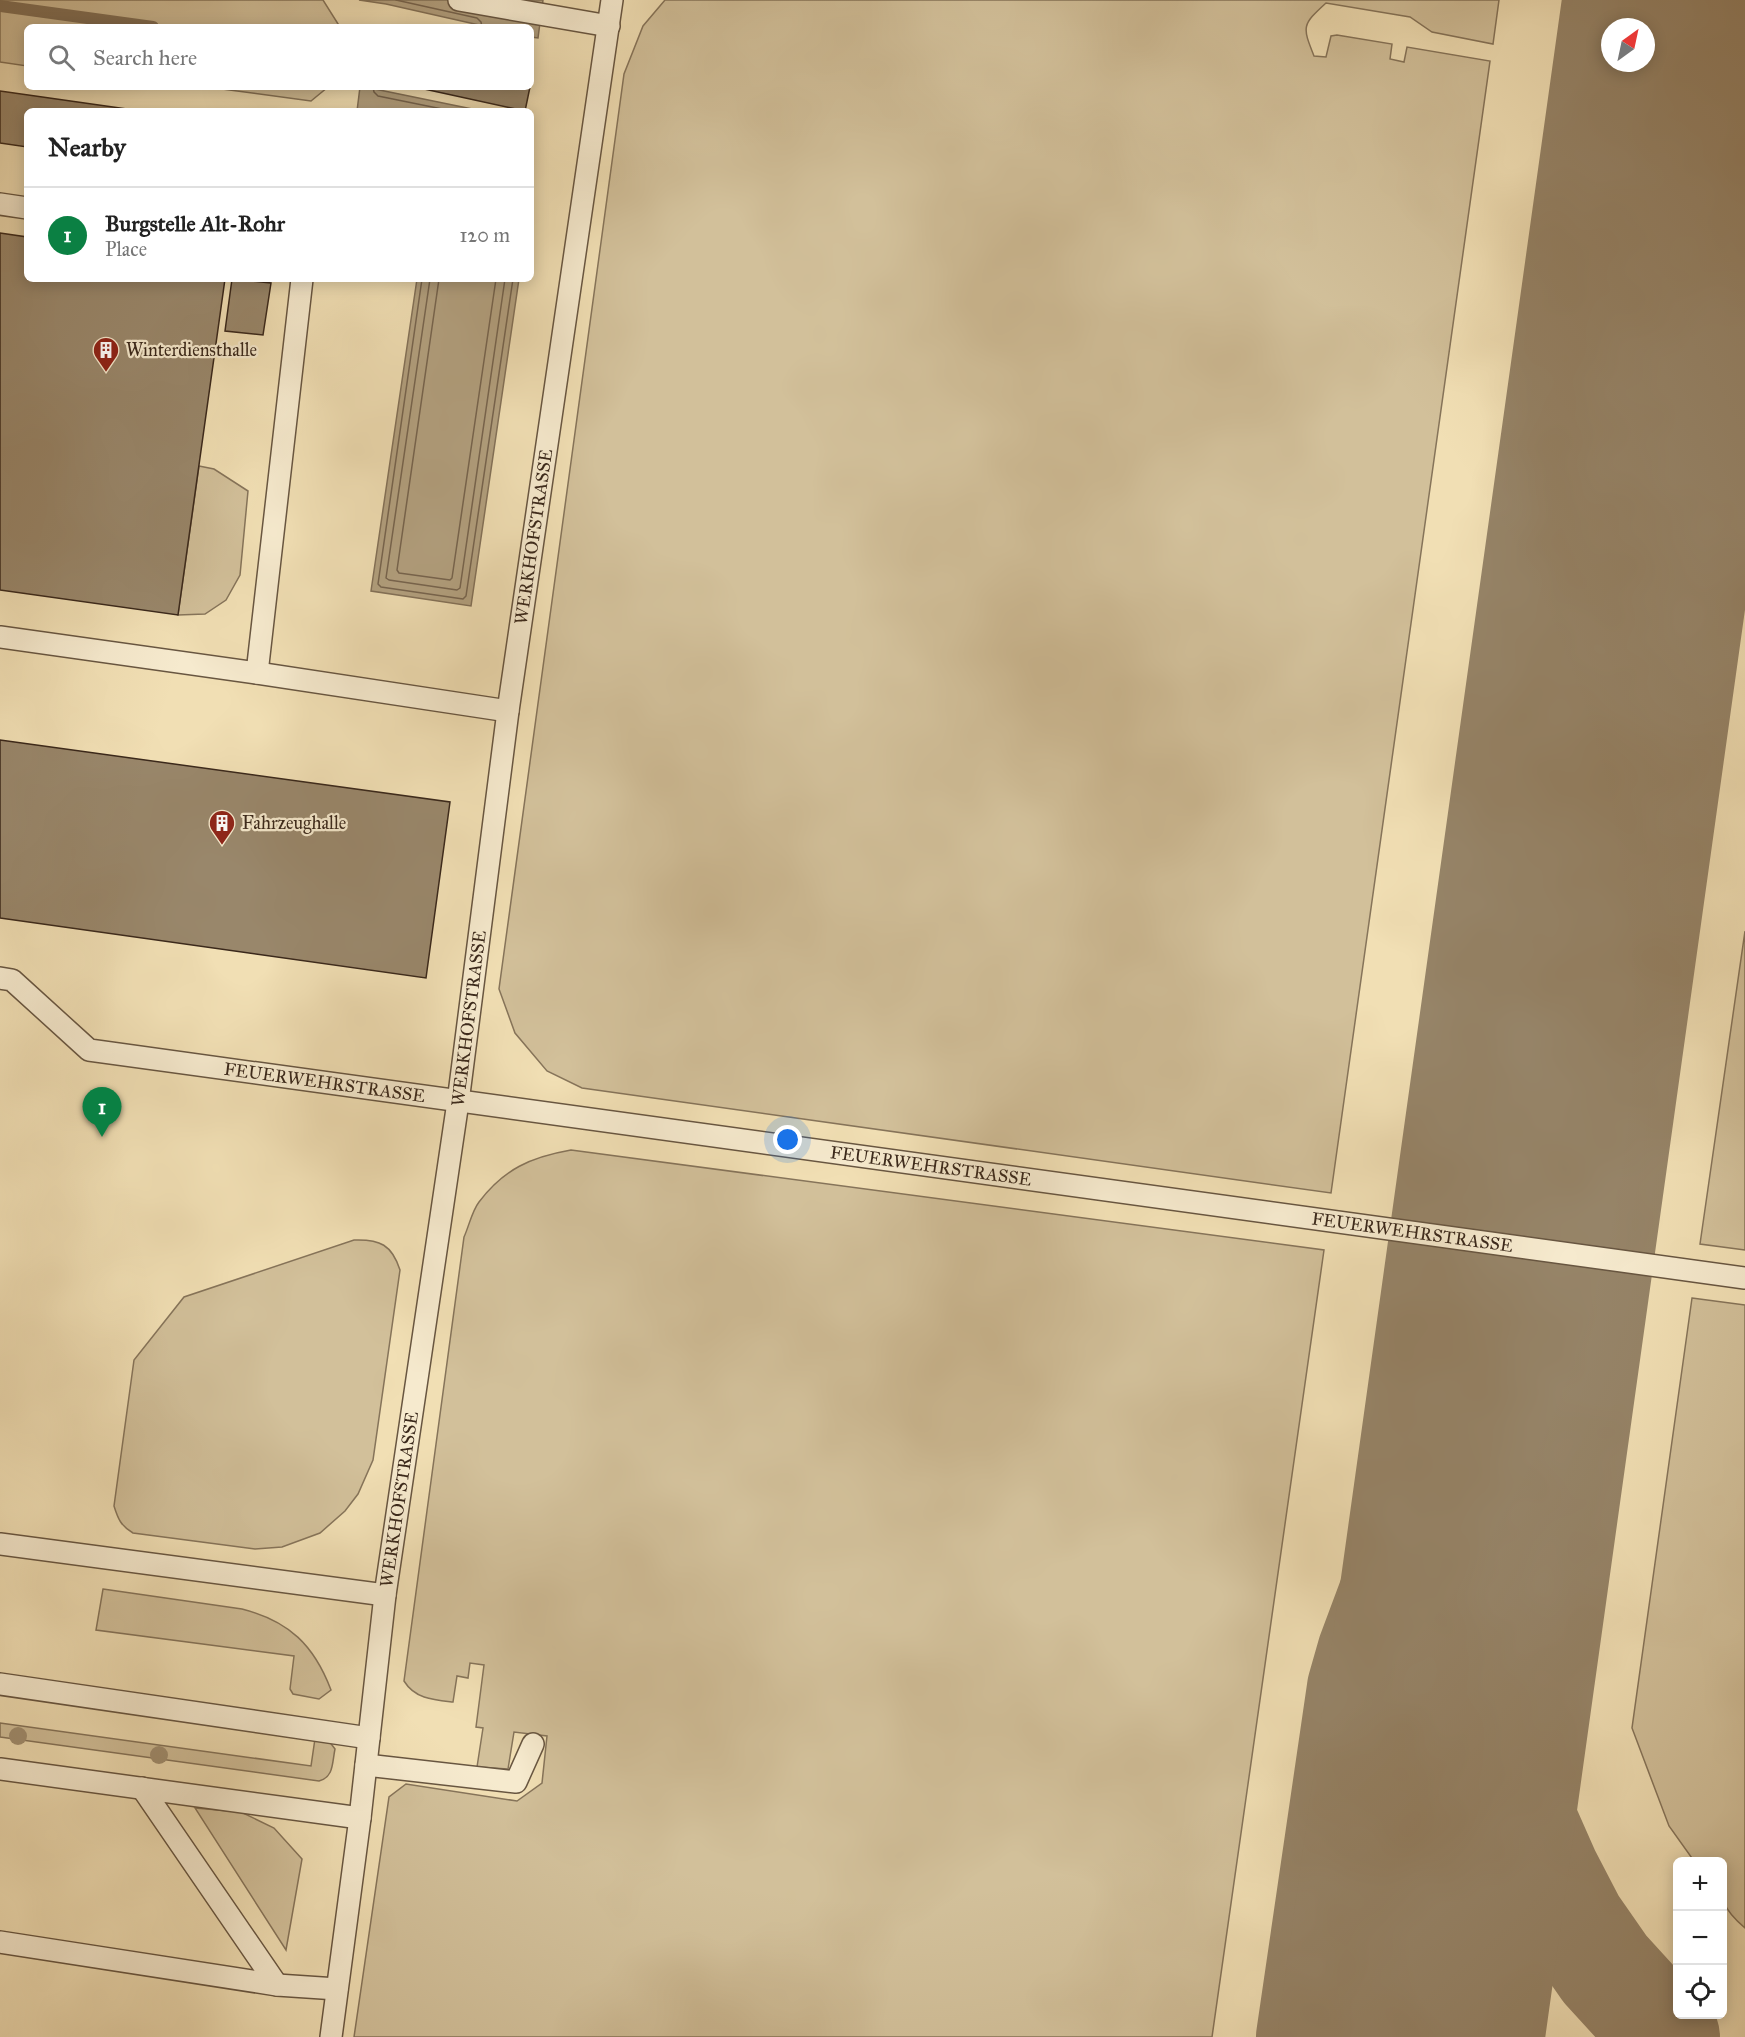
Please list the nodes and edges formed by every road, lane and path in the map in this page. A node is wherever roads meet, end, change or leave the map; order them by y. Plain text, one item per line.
1 (459, 0) edge
2 (612, 0) edge
3 (623, 0) edge
4 (609, 26) junction
5 (0, 204) edge
6 (24, 208) edge
7 (302, 282) edge
8 (0, 637) edge
9 (257, 673) junction
10 (508, 711) junction
11 (0, 978) edge
12 (458, 1102) junction
13 (1745, 1278) edge
14 (0, 1544) edge
15 (385, 1595) junction
16 (0, 1684) edge
17 (369, 1738) junction
18 (533, 1744) dead end
19 (366, 1765) junction
20 (0, 1769) edge
21 (142, 1788) junction
22 (360, 1818) junction
23 (0, 1942) edge
24 (277, 1985) junction
25 (337, 1989) junction
26 (331, 2037) edge

1 - 4 lane
2 - 4 lane, WERKHOFSTRASSE
3 - 4 lane
4 - 10 lane, WERKHOFSTRASSE
5 - 6 lane
7 - 9 lane
8 - 9 lane
9 - 10 lane
10 - 12 lane, WERKHOFSTRASSE
11 - 12 lane, FEUERWEHRSTRASSE
12 - 13 lane, FEUERWEHRSTRASSE
12 - 15 lane, WERKHOFSTRASSE
14 - 15 lane
15 - 17 lane, WERKHOFSTRASSE
16 - 17 lane
17 - 19 lane, WERKHOFSTRASSE
18 - 19 lane
19 - 22 lane, WERKHOFSTRASSE
20 - 21 lane
21 - 22 lane
21 - 24 lane
22 - 25 lane, WERKHOFSTRASSE
23 - 24 lane
24 - 25 lane
25 - 26 lane, WERKHOFSTRASSE

